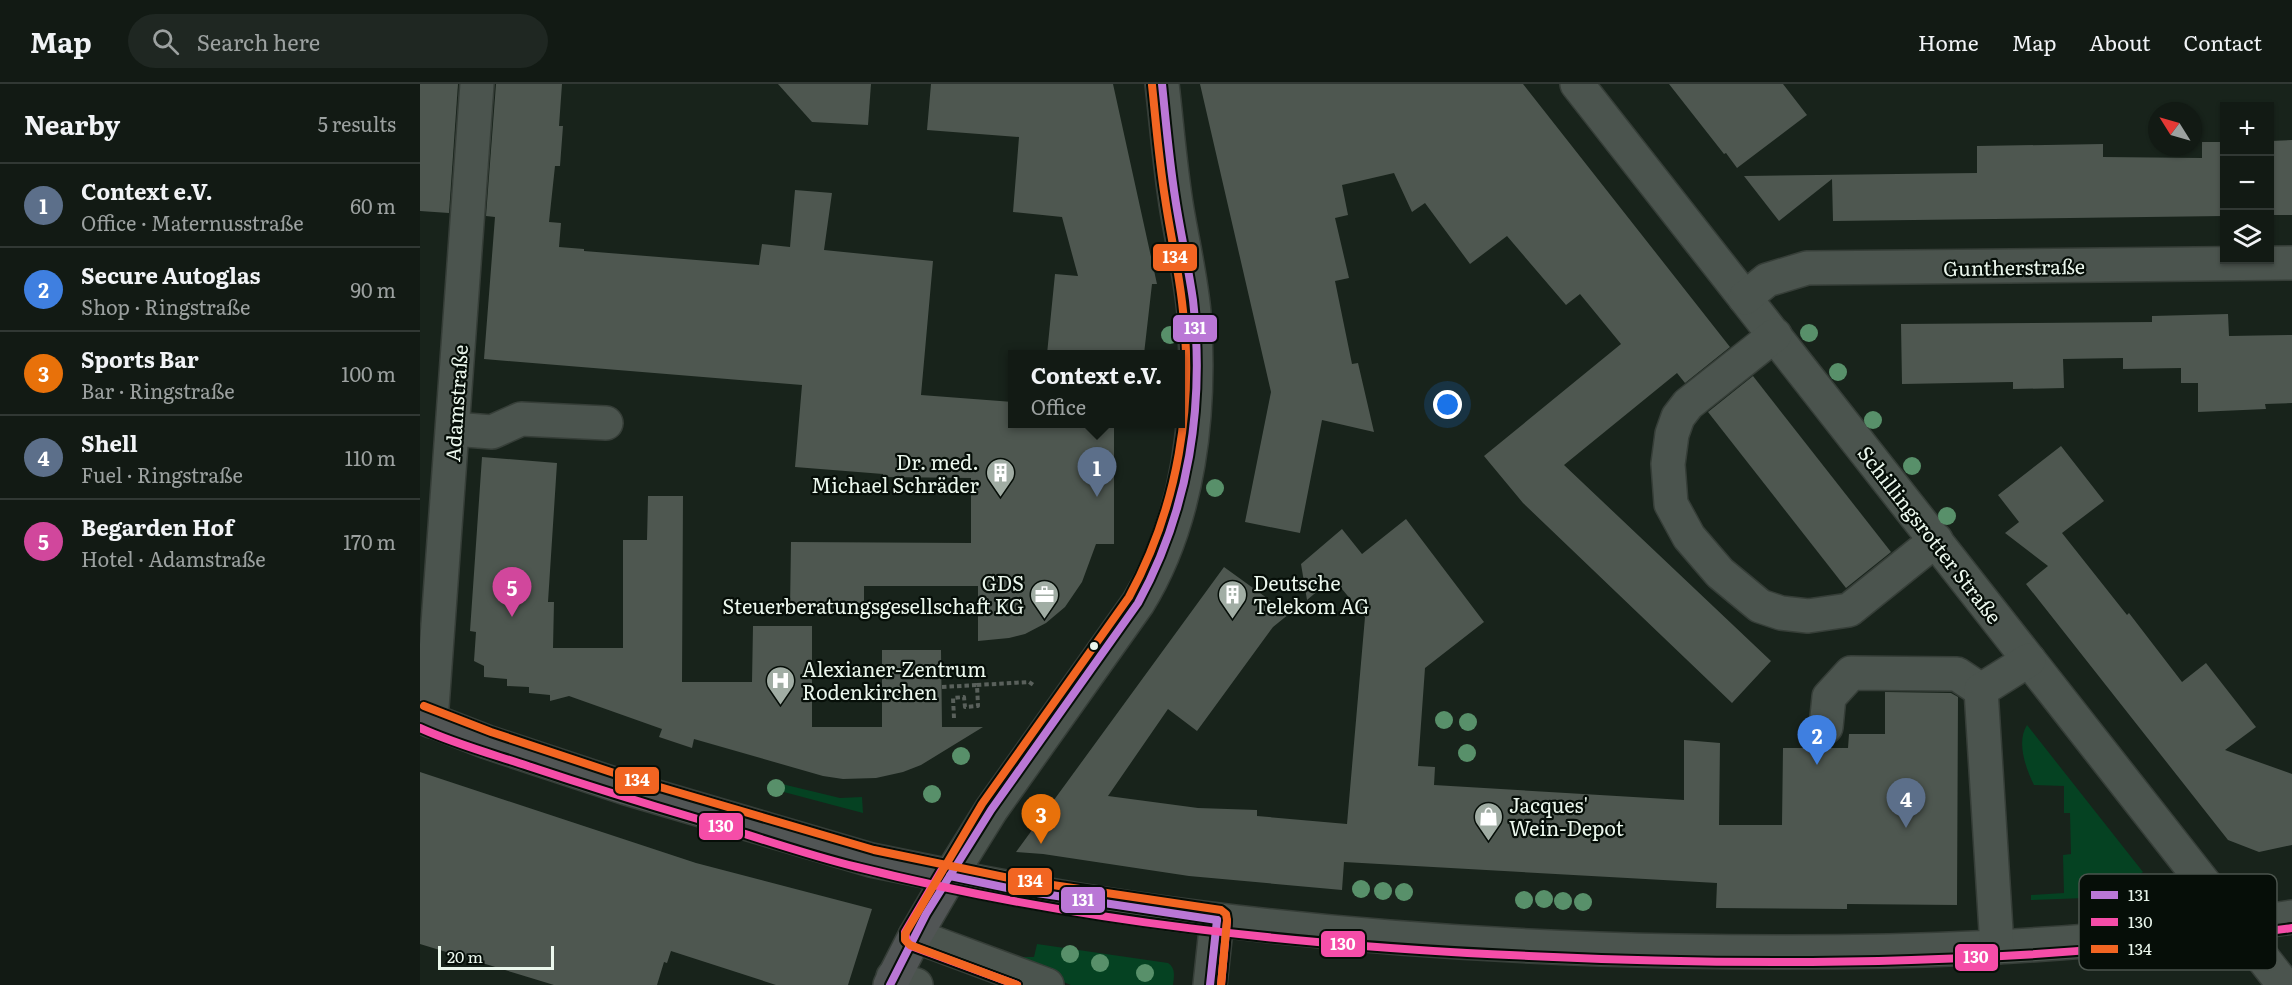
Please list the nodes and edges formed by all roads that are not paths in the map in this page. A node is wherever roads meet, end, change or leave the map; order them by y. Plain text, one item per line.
1 (477, 84) edge
2 (1162, 84) edge
3 (1577, 84) edge
4 (2292, 263) edge
5 (1745, 298) junction
6 (1775, 335) junction
7 (606, 423) dead end
8 (453, 429) junction
9 (1936, 540) junction
10 (2029, 660) junction
11 (1981, 690) junction
12 (425, 718) edge
13 (1826, 728) dead end
14 (2196, 874) edge
15 (950, 876) junction
16 (2292, 917) edge
17 (2277, 919) edge
18 (1217, 920) junction
19 (915, 936) junction
20 (2079, 941) edge
21 (1997, 947) junction
22 (2272, 970) edge
23 (900, 982) edge
24 (1047, 985) edge
25 (1210, 985) edge
26 (2284, 985) edge

1 - 8 street, Adamstraße
2 - 15 street
3 - 5 street, Schillingsrotter Straße
4 - 5 street, Guntherstraße
5 - 6 street, Schillingsrotter Straße
6 - 9 street, Schillingsrotter Straße
6 - 9 street
7 - 8 street
8 - 12 street, Adamstraße
9 - 10 street, Schillingsrotter Straße
10 - 11 street
10 - 14 street, Schillingsrotter Straße
11 - 13 street
11 - 21 street
12 - 15 main road
15 - 18 street
15 - 19 main road
16 - 17 street
18 - 21 street
18 - 25 street
19 - 23 main road
19 - 24 street
20 - 21 street
22 - 26 street, Schillingsrotter Straße

